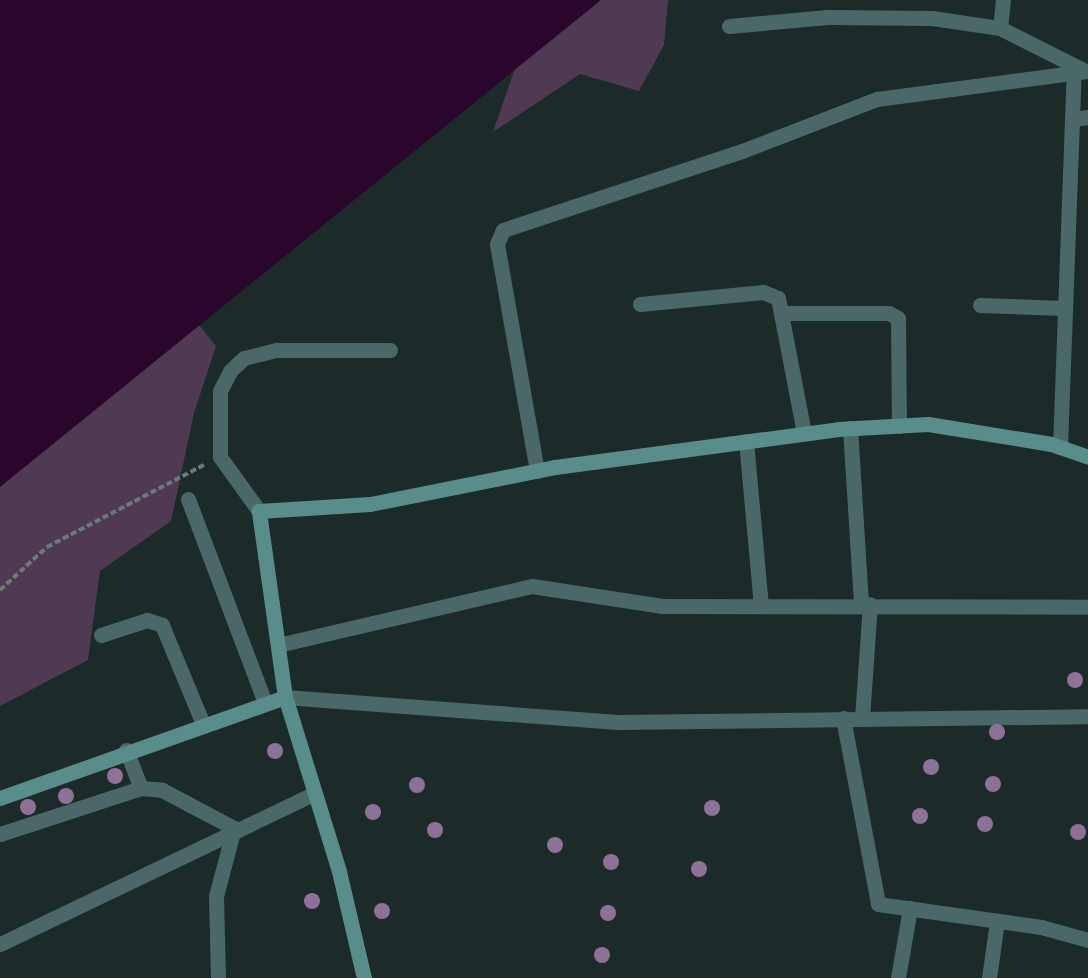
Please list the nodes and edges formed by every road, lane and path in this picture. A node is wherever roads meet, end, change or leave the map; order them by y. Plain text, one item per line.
1 (1003, 0) edge
2 (729, 26) dead end
3 (1000, 28) junction
4 (1082, 71) edge
5 (1088, 117) edge
6 (1072, 119) junction
7 (640, 304) dead end
8 (980, 304) dead end
9 (1065, 308) junction
10 (784, 313) junction
11 (390, 350) dead end
12 (899, 426) junction
13 (850, 428) junction
14 (804, 434) junction
15 (746, 441) junction
16 (1060, 447) junction
17 (220, 457) junction
18 (1088, 457) edge
19 (537, 471) junction
20 (188, 499) dead end
21 (259, 511) junction
22 (0, 590) edge
23 (865, 604) junction
24 (761, 605) junction
25 (1088, 607) edge
26 (101, 635) dead end
27 (278, 645) junction
28 (285, 697) junction
29 (265, 704) junction
30 (1088, 716) edge
31 (843, 718) junction
32 (862, 718) junction
33 (203, 724) junction
34 (126, 750) junction
35 (141, 788) junction
36 (313, 794) junction
37 (0, 798) edge
38 (234, 828) junction
39 (0, 834) edge
40 (909, 908) junction
41 (997, 921) junction
42 (1088, 940) edge
43 (0, 944) edge
44 (218, 978) edge
45 (364, 978) edge
46 (898, 978) edge
47 (989, 978) edge

1 - 3 street
2 - 3 street
3 - 4 street
4 - 6 street
4 - 19 street
5 - 6 street
6 - 9 street
7 - 10 street
8 - 9 street
9 - 16 street
10 - 12 street
10 - 14 street
11 - 17 street
12 - 13 street
12 - 16 street
13 - 14 street
13 - 23 street
14 - 15 street
15 - 19 street
15 - 24 street
16 - 18 street
17 - 21 street
17 - 22 path
19 - 21 street
20 - 29 street
21 - 27 street
23 - 24 street
23 - 25 street
23 - 32 street
24 - 27 street
26 - 33 street
27 - 28 street
28 - 29 street
28 - 31 street
28 - 36 street
29 - 33 street
30 - 32 street
31 - 32 street
31 - 40 street
33 - 34 street
34 - 35 street
34 - 37 street
35 - 38 street
35 - 39 street
36 - 38 street
36 - 45 street
38 - 43 street
38 - 44 street
40 - 41 street
40 - 46 street
41 - 42 street
41 - 47 street

